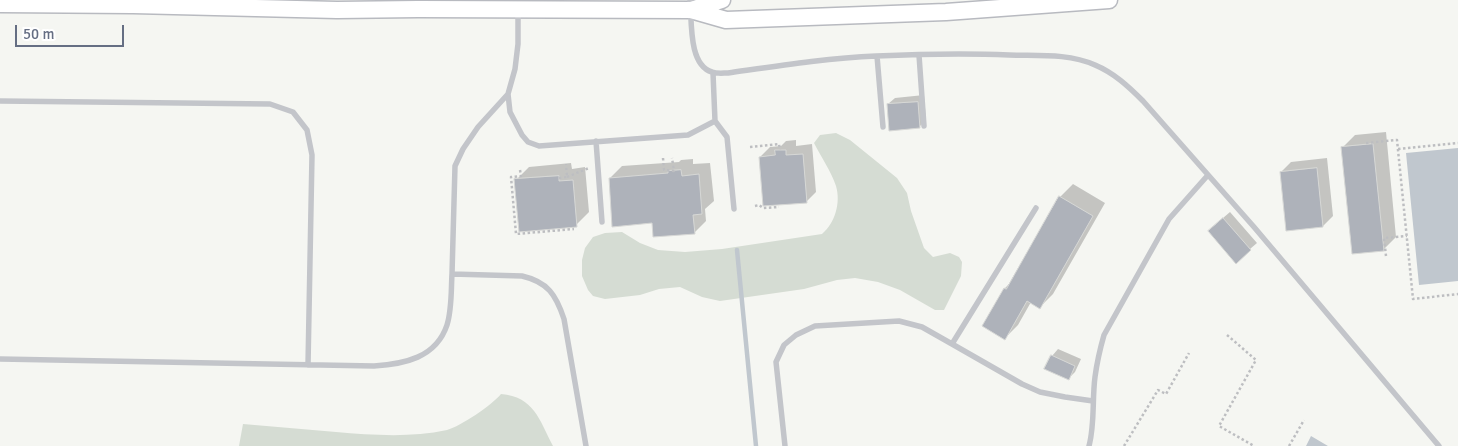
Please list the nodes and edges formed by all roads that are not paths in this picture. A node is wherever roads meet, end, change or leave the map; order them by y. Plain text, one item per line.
1 (722, 0) edge
2 (1109, 0) edge
3 (0, 4) edge
4 (691, 5) edge
5 (518, 9) junction
6 (918, 55) junction
7 (877, 56) junction
8 (713, 73) junction
9 (508, 94) junction
10 (0, 101) edge
11 (715, 121) junction
12 (924, 126) dead end
13 (883, 128) dead end
14 (596, 142) junction
15 (1208, 176) junction
16 (1036, 208) dead end
17 (734, 209) dead end
18 (602, 222) dead end
19 (452, 274) junction
20 (952, 344) junction
21 (0, 359) edge
22 (308, 364) junction
23 (1093, 401) junction
24 (586, 446) edge
25 (785, 446) edge
26 (1089, 446) edge
27 (1439, 446) edge

1 - 4 main road
2 - 4 main road
3 - 5 main road
4 - 5 main road
4 - 8 lane
5 - 9 lane
6 - 7 lane
6 - 12 lane
6 - 15 lane
7 - 8 lane
7 - 13 lane
8 - 11 lane
9 - 14 lane
9 - 19 lane
10 - 22 lane
11 - 14 lane
11 - 17 lane
14 - 18 lane
15 - 23 lane
15 - 27 lane
16 - 20 lane
19 - 22 lane
19 - 24 lane
20 - 23 lane
20 - 25 lane
21 - 22 lane
23 - 26 lane

